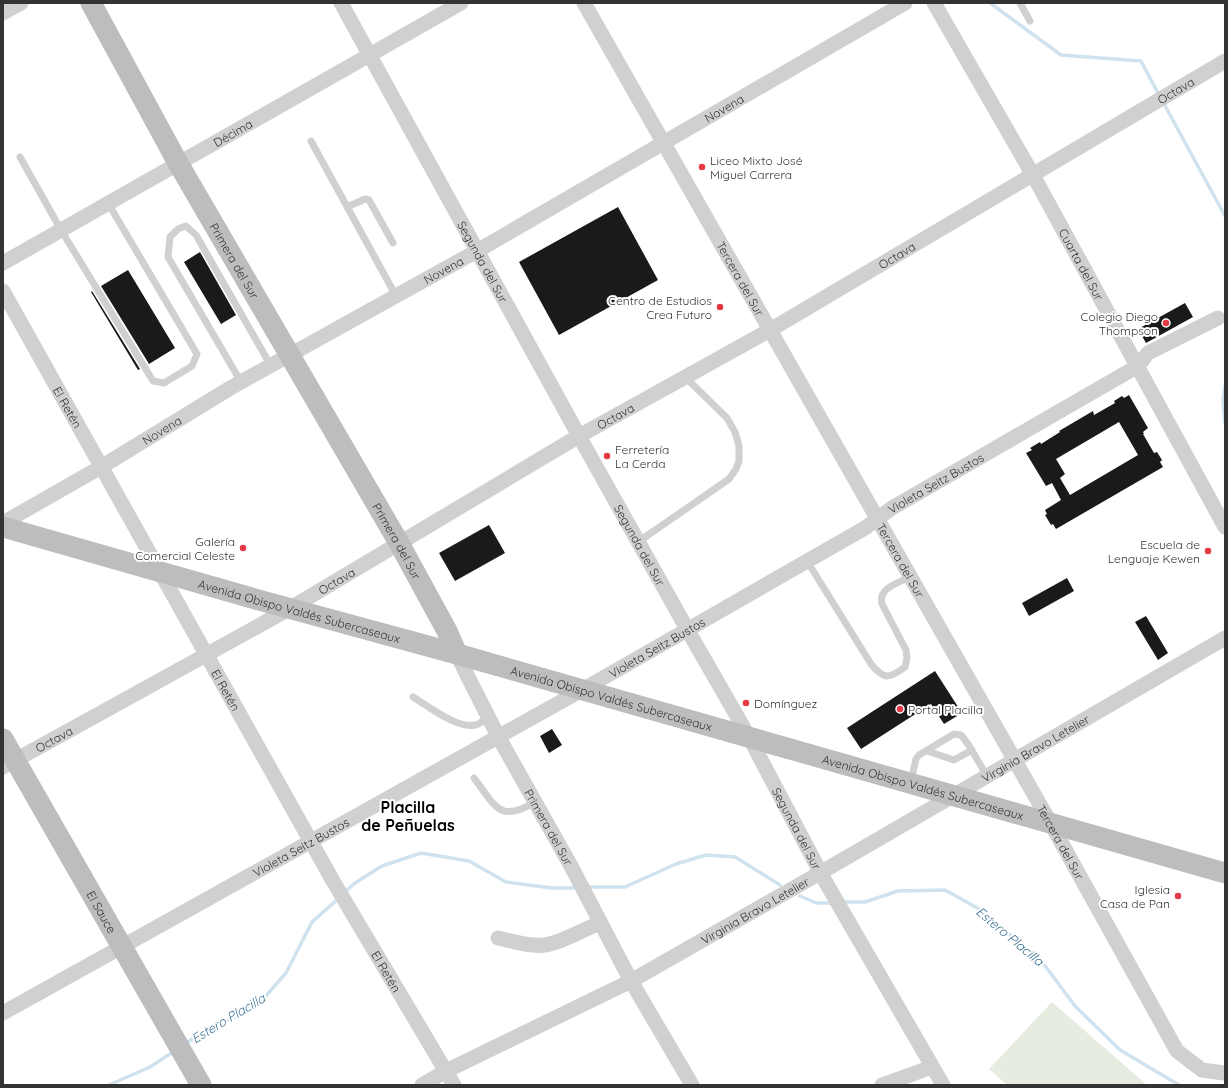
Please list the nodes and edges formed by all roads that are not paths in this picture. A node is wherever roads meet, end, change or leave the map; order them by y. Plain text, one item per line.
1 (21, 3) edge
2 (91, 3) edge
3 (341, 3) edge
4 (461, 3) edge
5 (584, 3) edge
6 (905, 3) edge
7 (934, 3) edge
8 (1020, 3) edge
9 (3, 13) edge
10 (1030, 21) dead end
11 (369, 55) junction
12 (1225, 61) edge
13 (311, 141) dead end
14 (664, 143) junction
15 (20, 157) dead end
16 (178, 164) junction
17 (1033, 175) junction
18 (108, 203) junction
19 (347, 207) junction
20 (61, 230) junction
21 (393, 243) dead end
22 (477, 250) junction
23 (3, 263) edge
24 (3, 291) edge
25 (396, 296) junction
26 (1218, 318) dead end
27 (770, 330) junction
28 (290, 356) junction
29 (271, 366) junction
30 (1138, 366) junction
31 (686, 377) junction
32 (241, 382) junction
33 (579, 436) junction
34 (101, 467) junction
35 (877, 519) junction
36 (3, 523) edge
37 (3, 527) edge
38 (1225, 527) edge
39 (638, 542) junction
40 (399, 543) junction
41 (807, 561) junction
42 (160, 572) junction
43 (910, 577) junction
44 (289, 609) junction
45 (687, 629) junction
46 (1225, 638) edge
47 (206, 654) junction
48 (458, 654) junction
49 (582, 690) junction
50 (413, 696) dead end
51 (489, 717) junction
52 (498, 736) junction
53 (749, 737) junction
54 (3, 738) edge
55 (972, 750) junction
56 (927, 751) junction
57 (1014, 760) junction
58 (9, 764) edge
59 (986, 776) junction
60 (474, 778) dead end
61 (910, 783) junction
62 (952, 796) junction
63 (536, 802) junction
64 (1050, 824) junction
65 (311, 841) junction
66 (1222, 873) edge
67 (823, 877) junction
68 (600, 923) junction
69 (498, 938) dead end
70 (122, 947) junction
71 (631, 981) junction
72 (3, 1013) edge
73 (932, 1067) junction
74 (446, 1071) junction
75 (1224, 1073) dead end
76 (201, 1085) edge
77 (422, 1085) edge
78 (454, 1085) edge
79 (692, 1085) edge
80 (882, 1085) edge
81 (943, 1085) edge

1 - 9 street
2 - 16 main road, Primera del Sur
3 - 11 street, Segunda del Sur
4 - 11 street, Décima
5 - 14 street, Tercera del Sur
6 - 14 street, Novena
7 - 17 street, Cuarta del Sur
8 - 10 lane
11 - 16 street, Décima
11 - 22 street, Segunda del Sur
12 - 17 street, Octava
13 - 19 lane
14 - 22 street, Novena
14 - 27 street, Tercera del Sur
15 - 20 lane
16 - 18 street, Décima
16 - 28 main road, Primera del Sur
17 - 27 street, Octava
17 - 30 street, Cuarta del Sur
18 - 20 street, Décima
18 - 20 lane
19 - 21 lane
19 - 25 lane
20 - 23 street, Décima
22 - 25 street, Novena
22 - 33 street, Segunda del Sur
24 - 34 street, El Retén
25 - 28 street, Novena
26 - 30 street, Violeta Seitz Bustos
27 - 31 street, Octava
27 - 35 street, Tercera del Sur
28 - 29 street, Novena
28 - 40 main road, Primera del Sur
29 - 32 street, Novena
29 - 32 lane
30 - 35 street, Violeta Seitz Bustos
30 - 38 street, Cuarta del Sur
31 - 33 street, Octava
31 - 39 lane
32 - 34 street, Novena
33 - 39 street, Segunda del Sur
33 - 40 street, Octava
34 - 36 street, Novena
34 - 42 street, El Retén
35 - 41 street, Violeta Seitz Bustos
35 - 43 street, Tercera del Sur
37 - 42 main road, Avenida Obispo Valdés Subercaseaux
39 - 45 street, Segunda del Sur
40 - 44 street, Octava
40 - 48 main road, Primera del Sur
41 - 43 lane
41 - 45 street, Violeta Seitz Bustos
42 - 44 main road, Avenida Obispo Valdés Subercaseaux
42 - 47 street, El Retén
43 - 57 street, Tercera del Sur
44 - 47 street, Octava
44 - 48 main road, Avenida Obispo Valdés Subercaseaux
45 - 49 street, Violeta Seitz Bustos
45 - 53 street, Segunda del Sur
46 - 57 street, Virginia Bravo Letelier
47 - 58 street, Octava
47 - 65 street, El Retén
48 - 49 main road, Avenida Obispo Valdés Subercaseaux
48 - 51 street, Primera del Sur
49 - 52 street, Violeta Seitz Bustos
49 - 53 main road, Avenida Obispo Valdés Subercaseaux
50 - 51 lane
51 - 52 street, Primera del Sur
52 - 63 street, Primera del Sur
52 - 65 street, Violeta Seitz Bustos
53 - 61 main road, Avenida Obispo Valdés Subercaseaux
53 - 67 street, Segunda del Sur
54 - 58 main road, El Sauce
55 - 56 lane
55 - 56 lane
55 - 59 lane
56 - 61 lane
57 - 59 street, Virginia Bravo Letelier
57 - 64 street, Tercera del Sur
58 - 70 main road, El Sauce
59 - 62 street, Virginia Bravo Letelier
60 - 63 lane
61 - 62 main road, Avenida Obispo Valdés Subercaseaux
62 - 64 main road, Avenida Obispo Valdés Subercaseaux
62 - 67 street, Virginia Bravo Letelier
63 - 68 street, Primera del Sur
64 - 66 main road, Avenida Obispo Valdés Subercaseaux
64 - 75 street, Tercera del Sur
65 - 70 street, Violeta Seitz Bustos
65 - 74 street, El Retén
67 - 71 street, Virginia Bravo Letelier
67 - 73 street, Segunda del Sur
68 - 69 street
68 - 71 street, Primera del Sur
70 - 72 street, Violeta Seitz Bustos
70 - 76 main road, El Sauce
71 - 74 street, Virginia Bravo Letelier
71 - 79 street, Primera del Sur
73 - 80 street
73 - 81 street, Segunda del Sur
74 - 77 street, Virginia Bravo Letelier
74 - 78 street, El Retén

